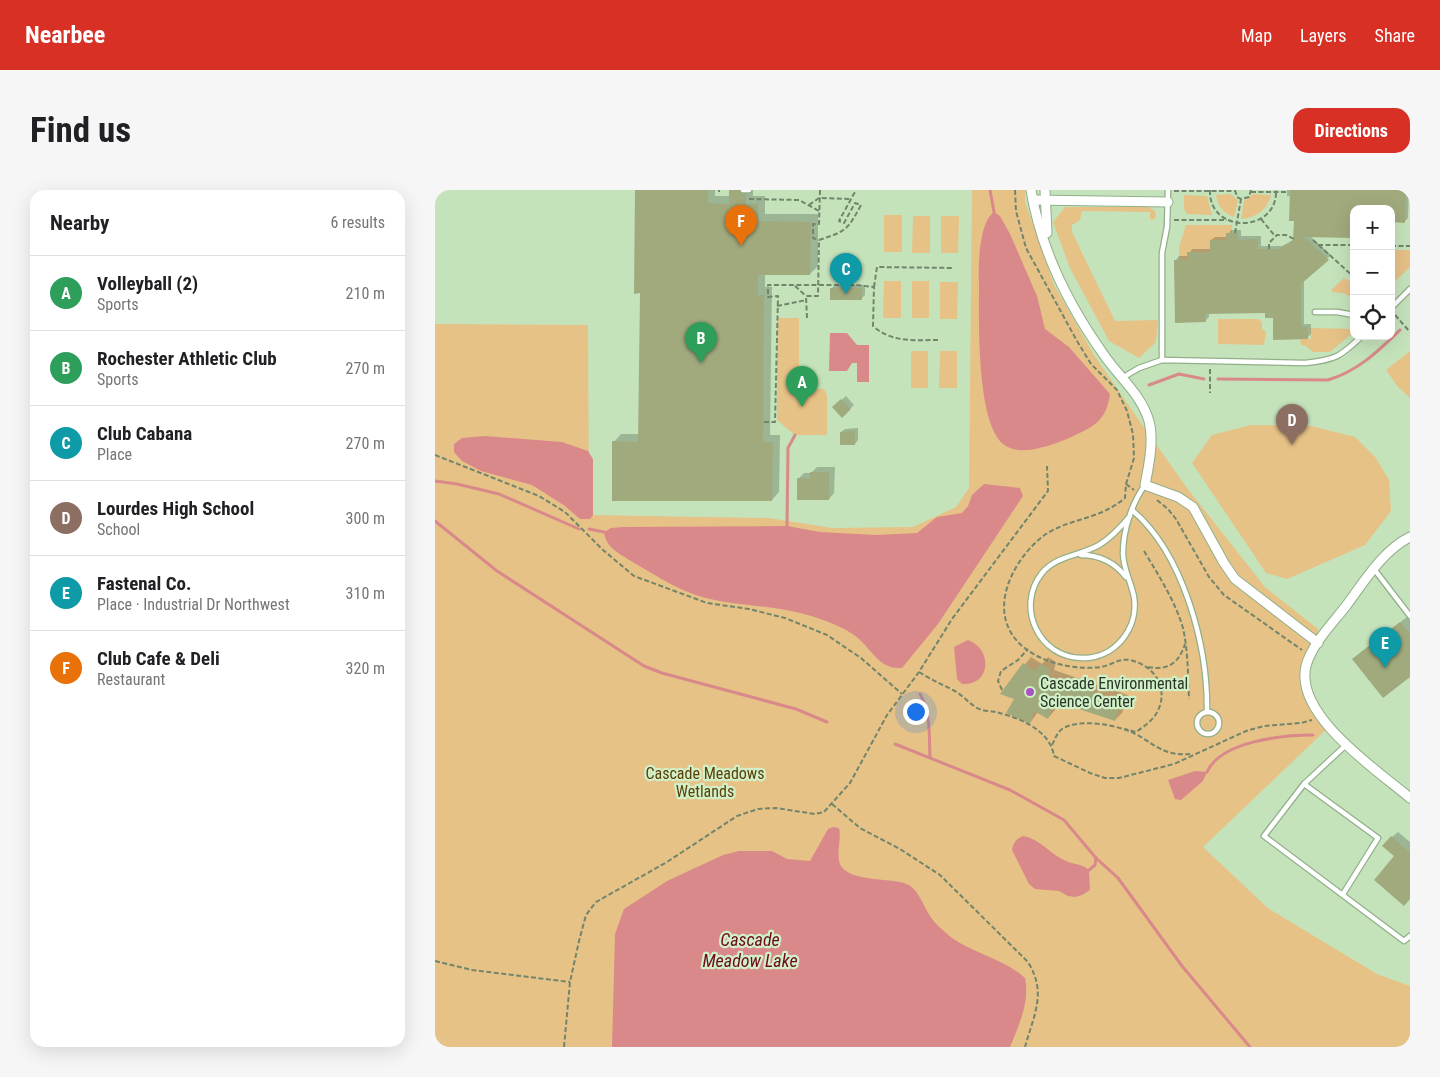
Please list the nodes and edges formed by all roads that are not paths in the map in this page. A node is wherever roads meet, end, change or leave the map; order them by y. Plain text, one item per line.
1 (743, 190) edge
2 (749, 190) edge
3 (1031, 190) edge
4 (1045, 190) edge
5 (1168, 190) edge
6 (1033, 200) junction
7 (1045, 201) junction
8 (1168, 202) junction
9 (1051, 261) junction
10 (1410, 289) edge
11 (1395, 306) edge
12 (1315, 312) dead end
13 (1350, 314) edge
14 (1358, 340) edge
15 (1163, 360) junction
16 (1122, 378) junction
17 (1145, 484) junction
18 (1132, 510) junction
19 (1130, 516) junction
20 (1410, 537) edge
21 (1077, 554) junction
22 (1374, 569) junction
23 (1128, 581) junction
24 (1410, 616) edge
25 (1318, 643) junction
26 (1207, 712) junction
27 (1347, 744) junction
28 (1305, 784) junction
29 (1410, 798) edge
30 (1343, 894) junction
31 (1410, 936) edge

1 - 2 lane
3 - 6 street
4 - 7 street
5 - 8 lane
6 - 7 street
6 - 9 street
7 - 8 street
7 - 9 street
8 - 15 lane
9 - 16 street
10 - 11 lane
12 - 13 lane
14 - 15 lane
15 - 16 lane
16 - 17 street
17 - 18 lane
17 - 25 street
18 - 19 lane
18 - 26 lane
19 - 21 lane
19 - 23 lane
20 - 22 street
21 - 23 lane
21 - 23 lane
22 - 24 lane
22 - 25 street
25 - 27 street
26 - 26 lane
27 - 28 lane
27 - 29 street
28 - 30 lane
28 - 30 lane
30 - 31 lane

